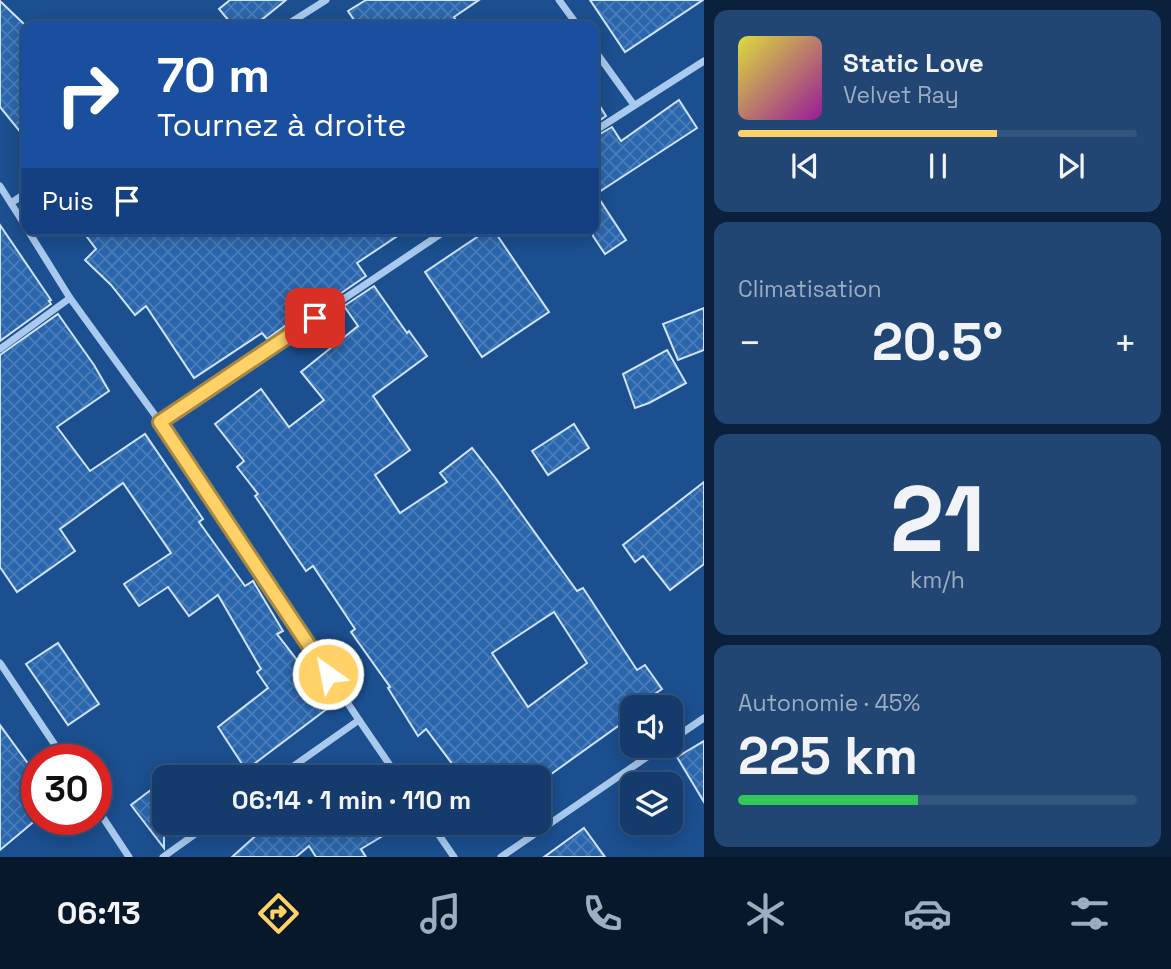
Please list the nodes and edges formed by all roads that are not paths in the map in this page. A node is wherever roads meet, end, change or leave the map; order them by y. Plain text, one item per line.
1 (326, 0) edge
2 (559, 0) edge
3 (293, 21) edge
4 (574, 21) edge
5 (599, 56) edge
6 (704, 61) edge
7 (634, 105) junction
8 (599, 128) edge
9 (0, 186) edge
10 (21, 196) edge
11 (11, 203) junction
12 (21, 219) edge
13 (31, 235) edge
14 (439, 235) edge
15 (70, 298) junction
16 (0, 349) edge
17 (160, 422) junction
18 (0, 663) edge
19 (704, 718) edge
20 (359, 720) junction
21 (683, 732) edge
22 (54, 744) edge
23 (645, 758) edge
24 (295, 765) edge
25 (390, 765) edge
26 (112, 831) edge
27 (194, 835) edge
28 (439, 835) edge
29 (130, 857) edge
30 (163, 857) edge
31 (454, 857) edge
32 (501, 857) edge

1 - 3 street
2 - 4 street
5 - 7 street
6 - 7 street
7 - 8 street
9 - 11 street
10 - 11 street
11 - 12 street
13 - 15 street
14 - 17 street
15 - 16 street
15 - 17 street
17 - 20 street
18 - 22 street
19 - 21 street
20 - 24 street
20 - 25 street
23 - 32 street
26 - 29 street
27 - 30 street
28 - 31 street

